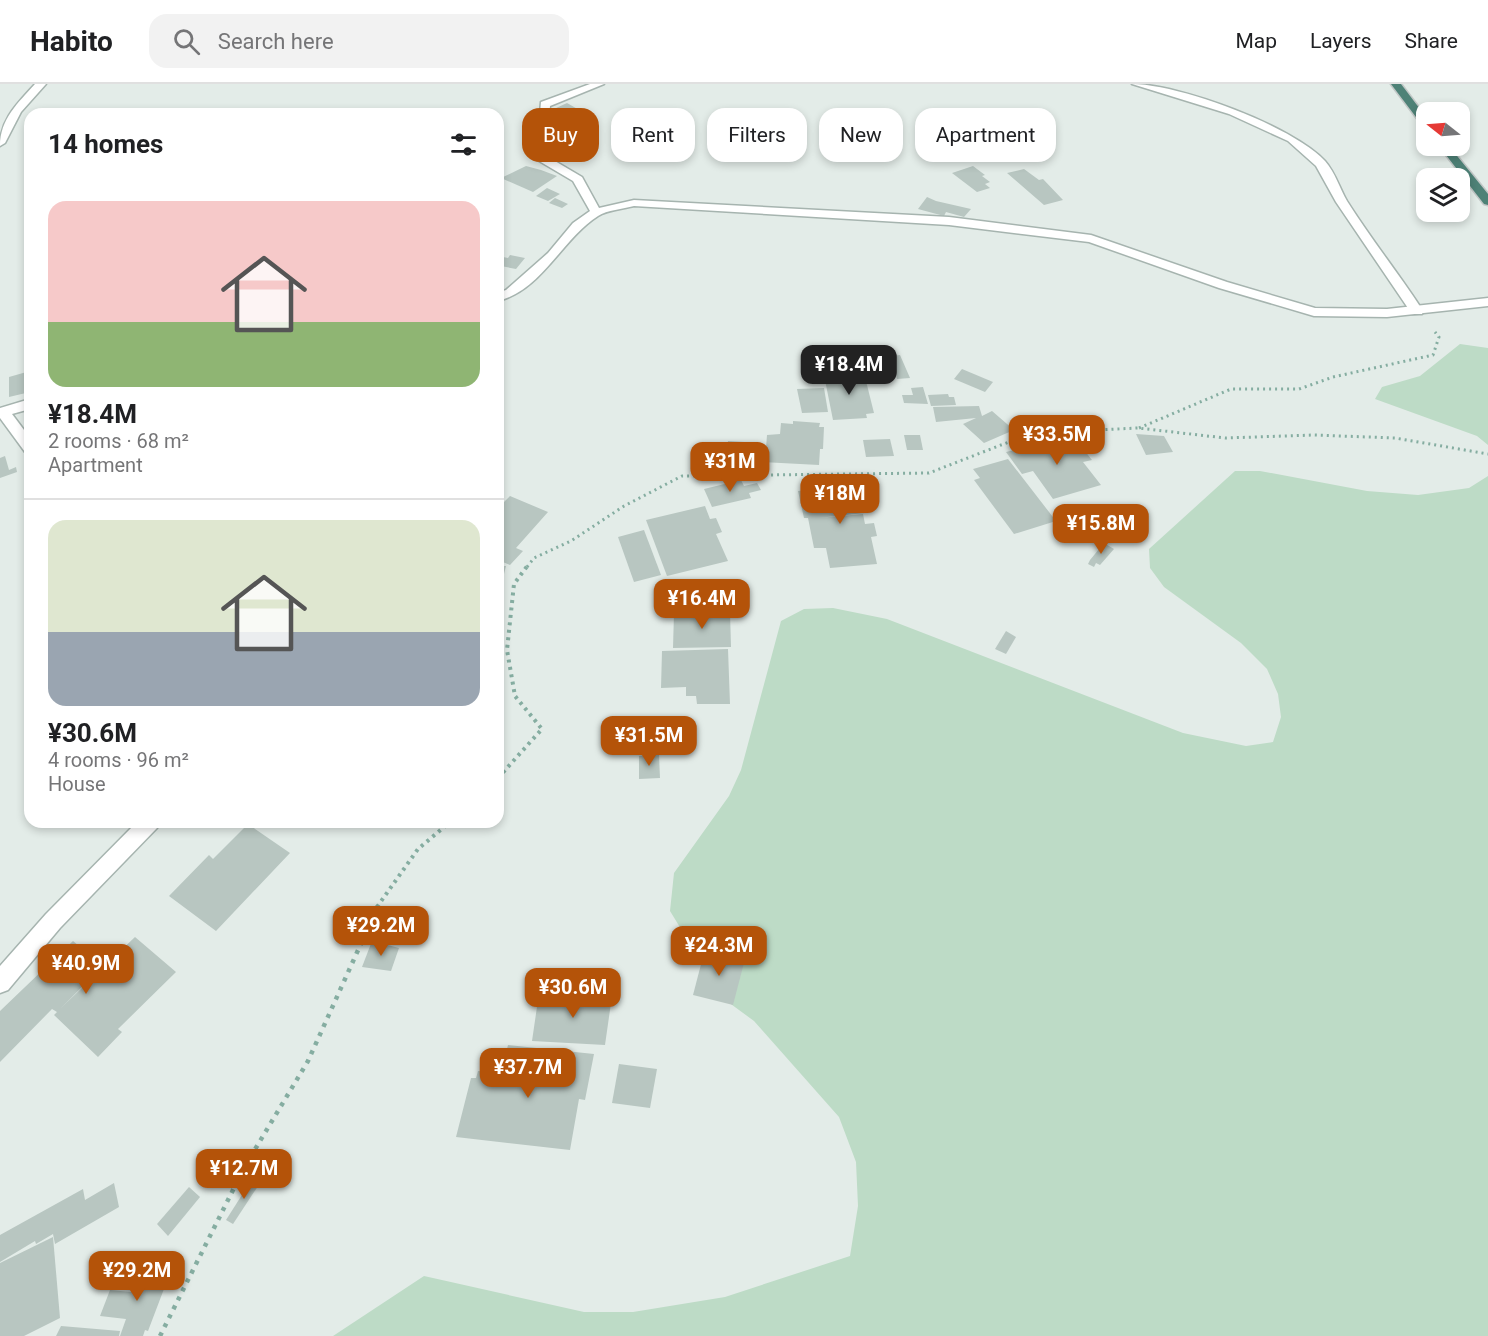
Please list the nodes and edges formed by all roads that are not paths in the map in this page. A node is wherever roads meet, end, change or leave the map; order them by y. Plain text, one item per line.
1 (40, 84) edge
2 (599, 84) edge
3 (1137, 84) edge
4 (1396, 84) edge
5 (1411, 84) edge
6 (1411, 103) junction
7 (1416, 110) edge
8 (0, 142) edge
9 (1452, 156) edge
10 (1488, 202) edge
11 (596, 212) junction
12 (504, 295) edge
13 (1488, 302) edge
14 (1417, 311) junction
15 (24, 406) edge
16 (2, 412) edge
17 (24, 440) edge
18 (144, 828) edge
19 (0, 982) edge

1 - 8 street
2 - 11 street
3 - 14 street
4 - 6 highway
5 - 6 highway
6 - 7 highway
9 - 10 highway
11 - 12 street
11 - 14 street
13 - 14 street
15 - 16 street
16 - 17 street
18 - 19 street

